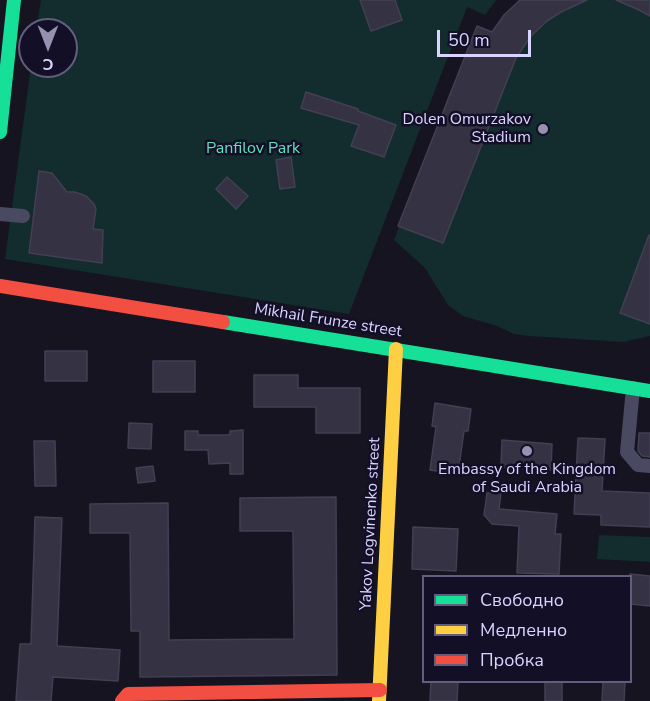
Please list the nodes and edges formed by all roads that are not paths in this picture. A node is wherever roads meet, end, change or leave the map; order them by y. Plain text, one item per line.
1 (14, 0) edge
2 (5, 32) edge
3 (0, 132) edge
4 (0, 214) edge
5 (22, 216) dead end
6 (0, 286) edge
7 (396, 349) junction
8 (633, 388) junction
9 (650, 390) edge
10 (650, 466) edge
11 (380, 695) edge
12 (122, 701) edge

1 - 2 street
2 - 3 street
4 - 5 street
6 - 7 street, Mikhail Frunze street
7 - 8 street, Mikhail Frunze street
7 - 11 street, Yakov Logvinenko street
8 - 9 street, Mikhail Frunze street
8 - 10 street
11 - 12 street

